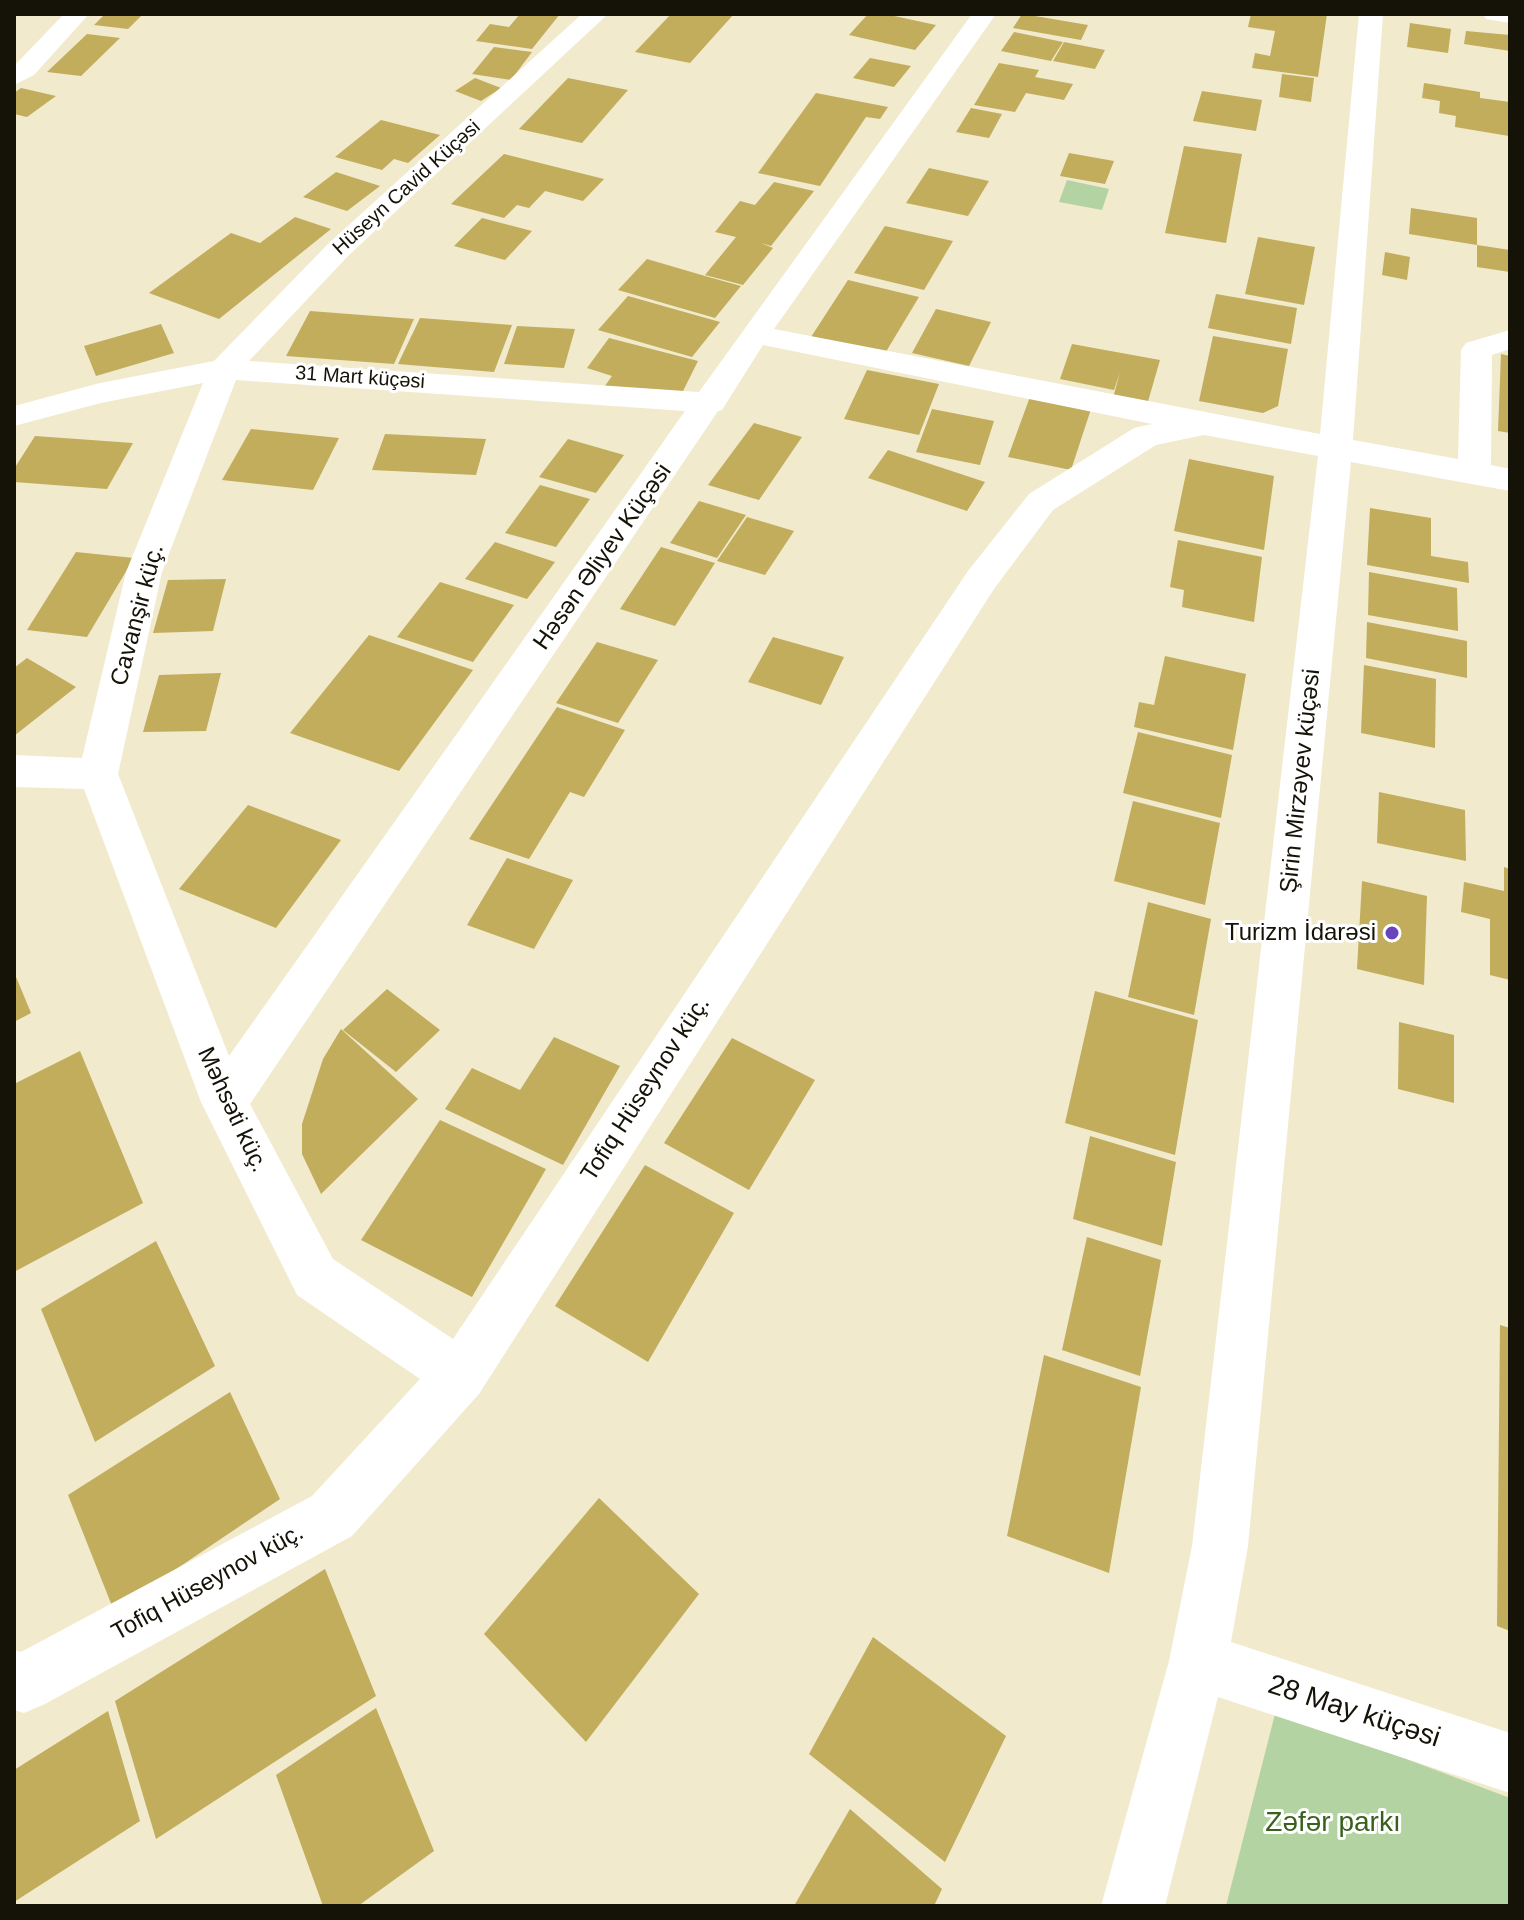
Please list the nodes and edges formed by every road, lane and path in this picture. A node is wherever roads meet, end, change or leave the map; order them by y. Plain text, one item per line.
1 (77, 14) edge
2 (596, 14) edge
3 (984, 14) edge
4 (1371, 14) edge
5 (1495, 14) edge
6 (1510, 16) edge
7 (14, 77) edge
8 (755, 334) junction
9 (1510, 339) edge
10 (224, 369) junction
11 (711, 403) junction
12 (14, 416) edge
13 (1204, 424) junction
14 (1336, 445) junction
15 (1474, 473) junction
16 (1510, 480) edge
17 (14, 771) edge
18 (98, 774) junction
19 (224, 1102) junction
20 (460, 1375) junction
21 (1198, 1661) junction
22 (14, 1680) edge
23 (1510, 1763) edge
24 (1133, 1906) edge

1 - 7 street
2 - 10 street, Hüseyn Cavid Küçəsi
3 - 8 street, Həsən Əliyev Küçəsi
4 - 14 street, Şirin Mirzəyev küçəsi
5 - 6 street
8 - 11 street, Həsən Əliyev Küçəsi
8 - 13 street
9 - 15 street
10 - 11 street, 31 Mart küçəsi
10 - 12 street, 31 Mart küçəsi
10 - 18 street, Cavanşir küç.
11 - 19 street, Həsən Əliyev Küçəsi
13 - 14 street
13 - 20 street, Tofiq Hüseynov küç.
14 - 15 street
14 - 21 street, Şirin Mirzəyev küçəsi
15 - 16 street
17 - 18 street
18 - 19 street, Məhsəti küç.
19 - 20 street, Məhsəti küç.
20 - 22 street, Tofiq Hüseynov küç.
21 - 23 street, 28 May küçəsi
21 - 24 street

